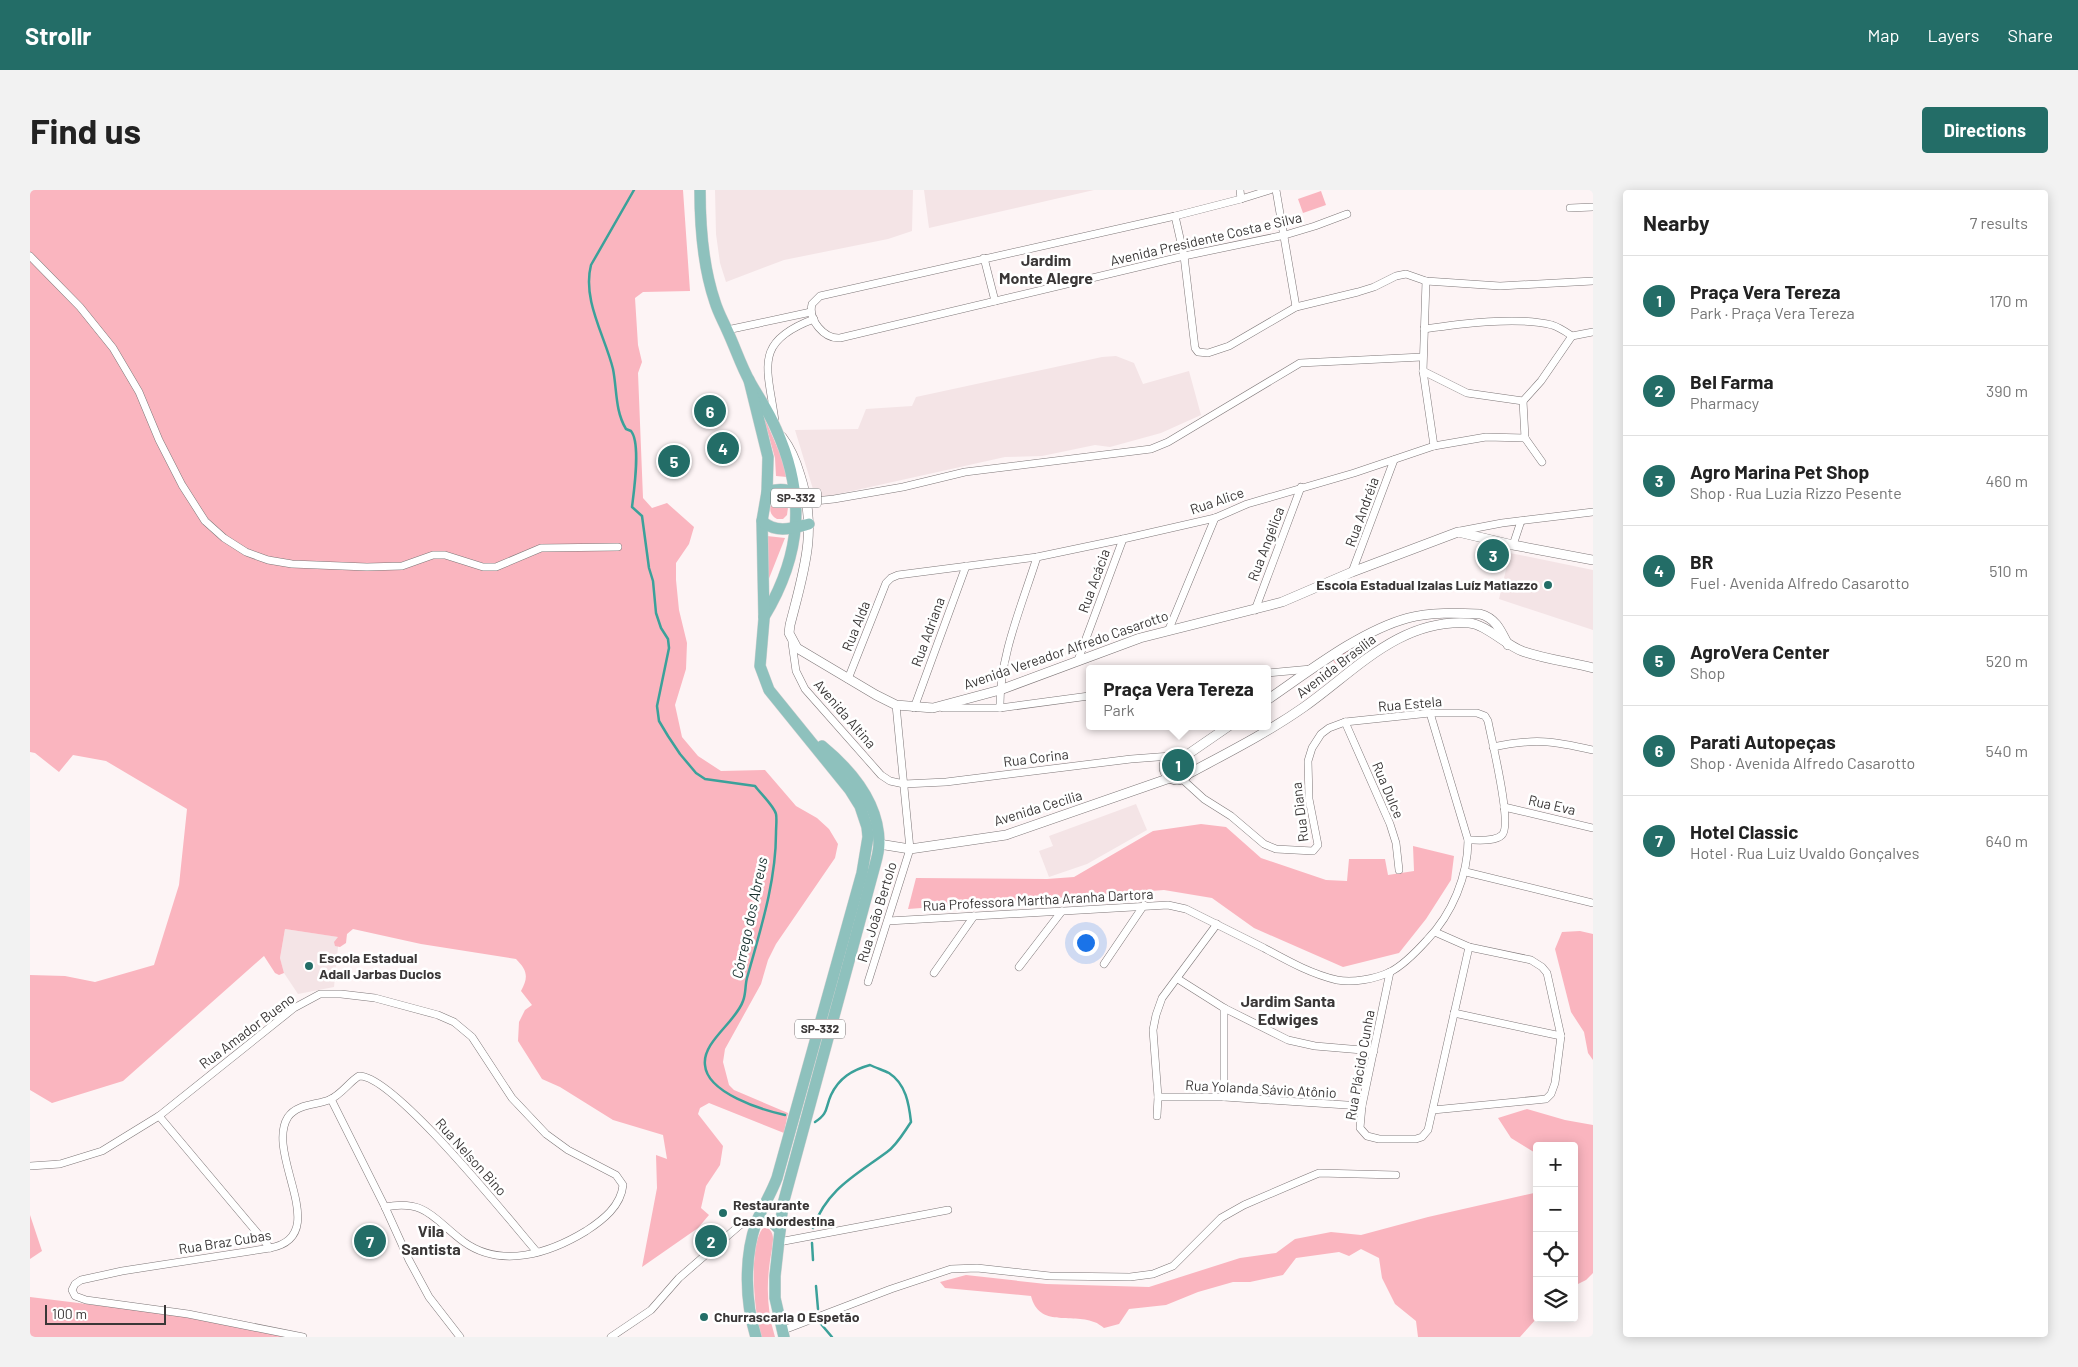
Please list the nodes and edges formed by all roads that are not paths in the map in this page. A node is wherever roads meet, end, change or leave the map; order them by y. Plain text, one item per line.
1 (700, 190) edge
2 (1240, 190) edge
3 (1270, 190) edge
4 (1276, 190) edge
5 (1241, 199) junction
6 (1593, 207) edge
7 (1570, 208) dead end
8 (1347, 214) dead end
9 (1175, 216) junction
10 (1285, 235) junction
11 (30, 256) edge
12 (1184, 256) junction
13 (984, 258) junction
14 (1426, 281) junction
15 (1593, 281) edge
16 (995, 301) junction
17 (1296, 307) junction
18 (811, 312) junction
19 (814, 320) junction
20 (1424, 329) junction
21 (728, 330) junction
22 (1593, 332) edge
23 (1572, 336) junction
24 (1422, 357) junction
25 (1423, 371) junction
26 (749, 380) junction
27 (1523, 402) junction
28 (776, 429) junction
29 (1525, 438) junction
30 (1434, 446) junction
31 (1394, 460) junction
32 (1542, 462) dead end
33 (1301, 487) junction
34 (767, 492) junction
35 (795, 492) junction
36 (807, 499) junction
37 (1593, 512) edge
38 (1215, 518) junction
39 (762, 521) junction
40 (1521, 521) junction
41 (809, 524) junction
42 (796, 528) junction
43 (1458, 532) junction
44 (1123, 539) junction
45 (1513, 545) junction
46 (618, 547) dead end
47 (1037, 558) junction
48 (1593, 560) edge
49 (966, 566) junction
50 (1352, 572) junction
51 (886, 584) joint
52 (1255, 610) junction
53 (1470, 613) junction
54 (764, 619) junction
55 (1472, 623) junction
56 (1169, 629) junction
57 (792, 641) junction
58 (1508, 645) junction
59 (1078, 660) junction
60 (1593, 668) edge
61 (1312, 669) junction
62 (1271, 673) edge
63 (848, 679) junction
64 (1000, 690) junction
65 (1086, 696) edge
66 (1271, 697) edge
67 (896, 705) junction
68 (914, 708) junction
69 (933, 708) junction
70 (1000, 708) junction
71 (1430, 714) junction
72 (1345, 722) junction
73 (1271, 728) edge
74 (1223, 730) edge
75 (1268, 730) edge
76 (806, 734) junction
77 (1494, 747) junction
78 (1593, 750) edge
79 (1171, 756) junction
80 (1184, 757) junction
81 (1185, 777) junction
82 (1170, 778) junction
83 (904, 784) junction
84 (1504, 807) junction
85 (1593, 828) edge
86 (1468, 840) junction
87 (879, 844) junction
88 (910, 849) junction
89 (1399, 870) dead end
90 (1466, 872) junction
91 (1593, 903) edge
92 (1144, 905) junction
93 (1062, 911) junction
94 (974, 916) junction
95 (888, 921) junction
96 (1217, 924) junction
97 (1435, 932) junction
98 (1469, 947) junction
99 (1104, 964) dead end
100 (1019, 967) dead end
101 (1390, 972) junction
102 (934, 973) dead end
103 (1178, 979) junction
104 (868, 982) dead end
105 (1224, 1008) junction
106 (1454, 1013) junction
107 (1561, 1036) junction
108 (1374, 1051) junction
109 (1158, 1097) junction
110 (1224, 1097) junction
111 (331, 1099) junction
112 (1362, 1106) junction
113 (1433, 1110) junction
114 (159, 1116) junction
115 (1156, 1116) dead end
116 (30, 1166) edge
117 (1396, 1175) dead end
118 (385, 1207) junction
119 (948, 1210) dead end
120 (758, 1220) junction
121 (780, 1230) junction
122 (779, 1242) junction
123 (270, 1248) junction
124 (536, 1252) junction
125 (782, 1334) edge
126 (302, 1337) edge
127 (460, 1337) edge
128 (611, 1337) edge
129 (756, 1337) edge

1 - 21 main road, SP-332
2 - 5 street
3 - 5 street
4 - 10 street
5 - 9 street
6 - 7 street
8 - 10 street, Avenida Presidente Costa e Silva
9 - 12 street
9 - 13 street
10 - 12 street, Avenida Presidente Costa e Silva
10 - 17 street
11 - 46 street
12 - 16 street, Avenida Presidente Costa e Silva
12 - 17 street
13 - 16 street
13 - 18 street
14 - 15 street
14 - 17 street
14 - 20 street
16 - 19 street, Avenida Presidente Costa e Silva
18 - 19 street
18 - 21 street
19 - 28 street
20 - 23 street
20 - 24 street
21 - 26 main road, SP-332
22 - 23 street
23 - 27 street
24 - 25 street
24 - 36 street
25 - 27 street
25 - 30 street
26 - 28 main road, SP-332
26 - 34 main road, SP-332
27 - 29 street
28 - 35 main road, SP-332
28 - 36 street
29 - 30 street, Rua Alice
29 - 32 street
30 - 31 street, Rua Alice
31 - 33 street, Rua Alice
31 - 50 street, Rua Andréia
33 - 38 street, Rua Alice
33 - 52 street, Rua Angélica
34 - 35 main road
34 - 39 main road, SP-332
35 - 36 main road
35 - 42 main road, SP-332
36 - 41 street
37 - 40 street, Avenida Vereador Alfredo Casarotto
38 - 44 street, Rua Alice
38 - 56 street
39 - 42 main road
39 - 54 main road, SP-332
40 - 43 street, Avenida Vereador Alfredo Casarotto
40 - 45 street
41 - 42 main road
41 - 57 street
42 - 54 main road, SP-332
43 - 45 street
43 - 50 street, Avenida Vereador Alfredo Casarotto
44 - 47 street, Rua Alice
44 - 59 street, Rua Acácia
45 - 48 street
47 - 49 street, Rua Alice
47 - 64 street
49 - 51 street, Rua Alice
49 - 68 street, Rua Adriana
50 - 52 street, Avenida Vereador Alfredo Casarotto
51 - 63 street, Rua Alda
52 - 56 street, Avenida Vereador Alfredo Casarotto
53 - 55 street
53 - 58 street, Avenida Brasília
53 - 61 street, Avenida Brasília
54 - 76 main road, SP-332
55 - 58 street
55 - 73 street, Avenida Brasília
56 - 59 street, Avenida Vereador Alfredo Casarotto
57 - 63 street, Avenida Vereador Alfredo Casarotto
57 - 83 street, Avenida Altina
58 - 60 street
59 - 64 street, Avenida Vereador Alfredo Casarotto
61 - 62 street
61 - 66 street, Avenida Brasília
63 - 67 street, Avenida Vereador Alfredo Casarotto
64 - 69 street, Avenida Vereador Alfredo Casarotto
64 - 70 street
65 - 70 street
67 - 68 street, Avenida Vereador Alfredo Casarotto
67 - 83 street
68 - 69 street, Avenida Vereador Alfredo Casarotto
69 - 70 street
71 - 72 street, Rua Estela
71 - 77 street, Rua Estela
71 - 86 street, Rua Professora Martha Aranha Dartora
72 - 81 street, Rua Diana
72 - 89 street, Rua Dulce
74 - 80 street
75 - 81 street, Avenida Brasília
76 - 87 main road, SP-332
76 - 120 main road, SP-332
77 - 78 street
77 - 84 street
79 - 80 street
79 - 82 street
79 - 83 street, Rua Corina
80 - 81 street
81 - 82 street
82 - 88 street, Avenida Cecilia
83 - 88 street
84 - 85 street, Rua Eva
84 - 86 street
86 - 90 street, Rua Professora Martha Aranha Dartora
87 - 88 street, Avenida Cecilia
87 - 121 main road, SP-332
88 - 95 street, Rua João Bertolo
90 - 91 street
90 - 97 street, Rua Professora Martha Aranha Dartora
92 - 93 street, Rua Professora Martha Aranha Dartora
92 - 96 street, Rua Professora Martha Aranha Dartora
92 - 99 street
93 - 94 street, Rua Professora Martha Aranha Dartora
93 - 100 street
94 - 95 street, Rua Professora Martha Aranha Dartora
94 - 102 street
95 - 104 street, Rua João Bertolo
96 - 101 street, Rua Professora Martha Aranha Dartora
96 - 103 street
97 - 98 street
97 - 101 street, Rua Professora Martha Aranha Dartora
98 - 106 street
98 - 107 street
101 - 108 street, Rua Plácido Cunha
103 - 105 street
103 - 109 street
105 - 108 street
105 - 110 street
106 - 107 street
106 - 113 street
107 - 113 street
108 - 112 street, Rua Plácido Cunha
109 - 110 street, Rua Yolanda Sávio Atônio
109 - 115 street
110 - 112 street, Rua Yolanda Sávio Atônio
111 - 118 street
111 - 123 street, Rua Braz Cubas
111 - 124 street, Rua Nelson Bino
112 - 113 street, Rua Plácido Cunha
114 - 116 street, Rua Amador Bueno
114 - 123 street
114 - 124 street, Rua Amador Bueno
117 - 125 street
118 - 124 street, Rua Amador Bueno
118 - 127 street
119 - 122 street
120 - 121 main road
120 - 128 street
120 - 129 main road, SP-332
121 - 122 main road, SP-332
122 - 125 main road, SP-332
123 - 126 street, Rua Braz Cubas

